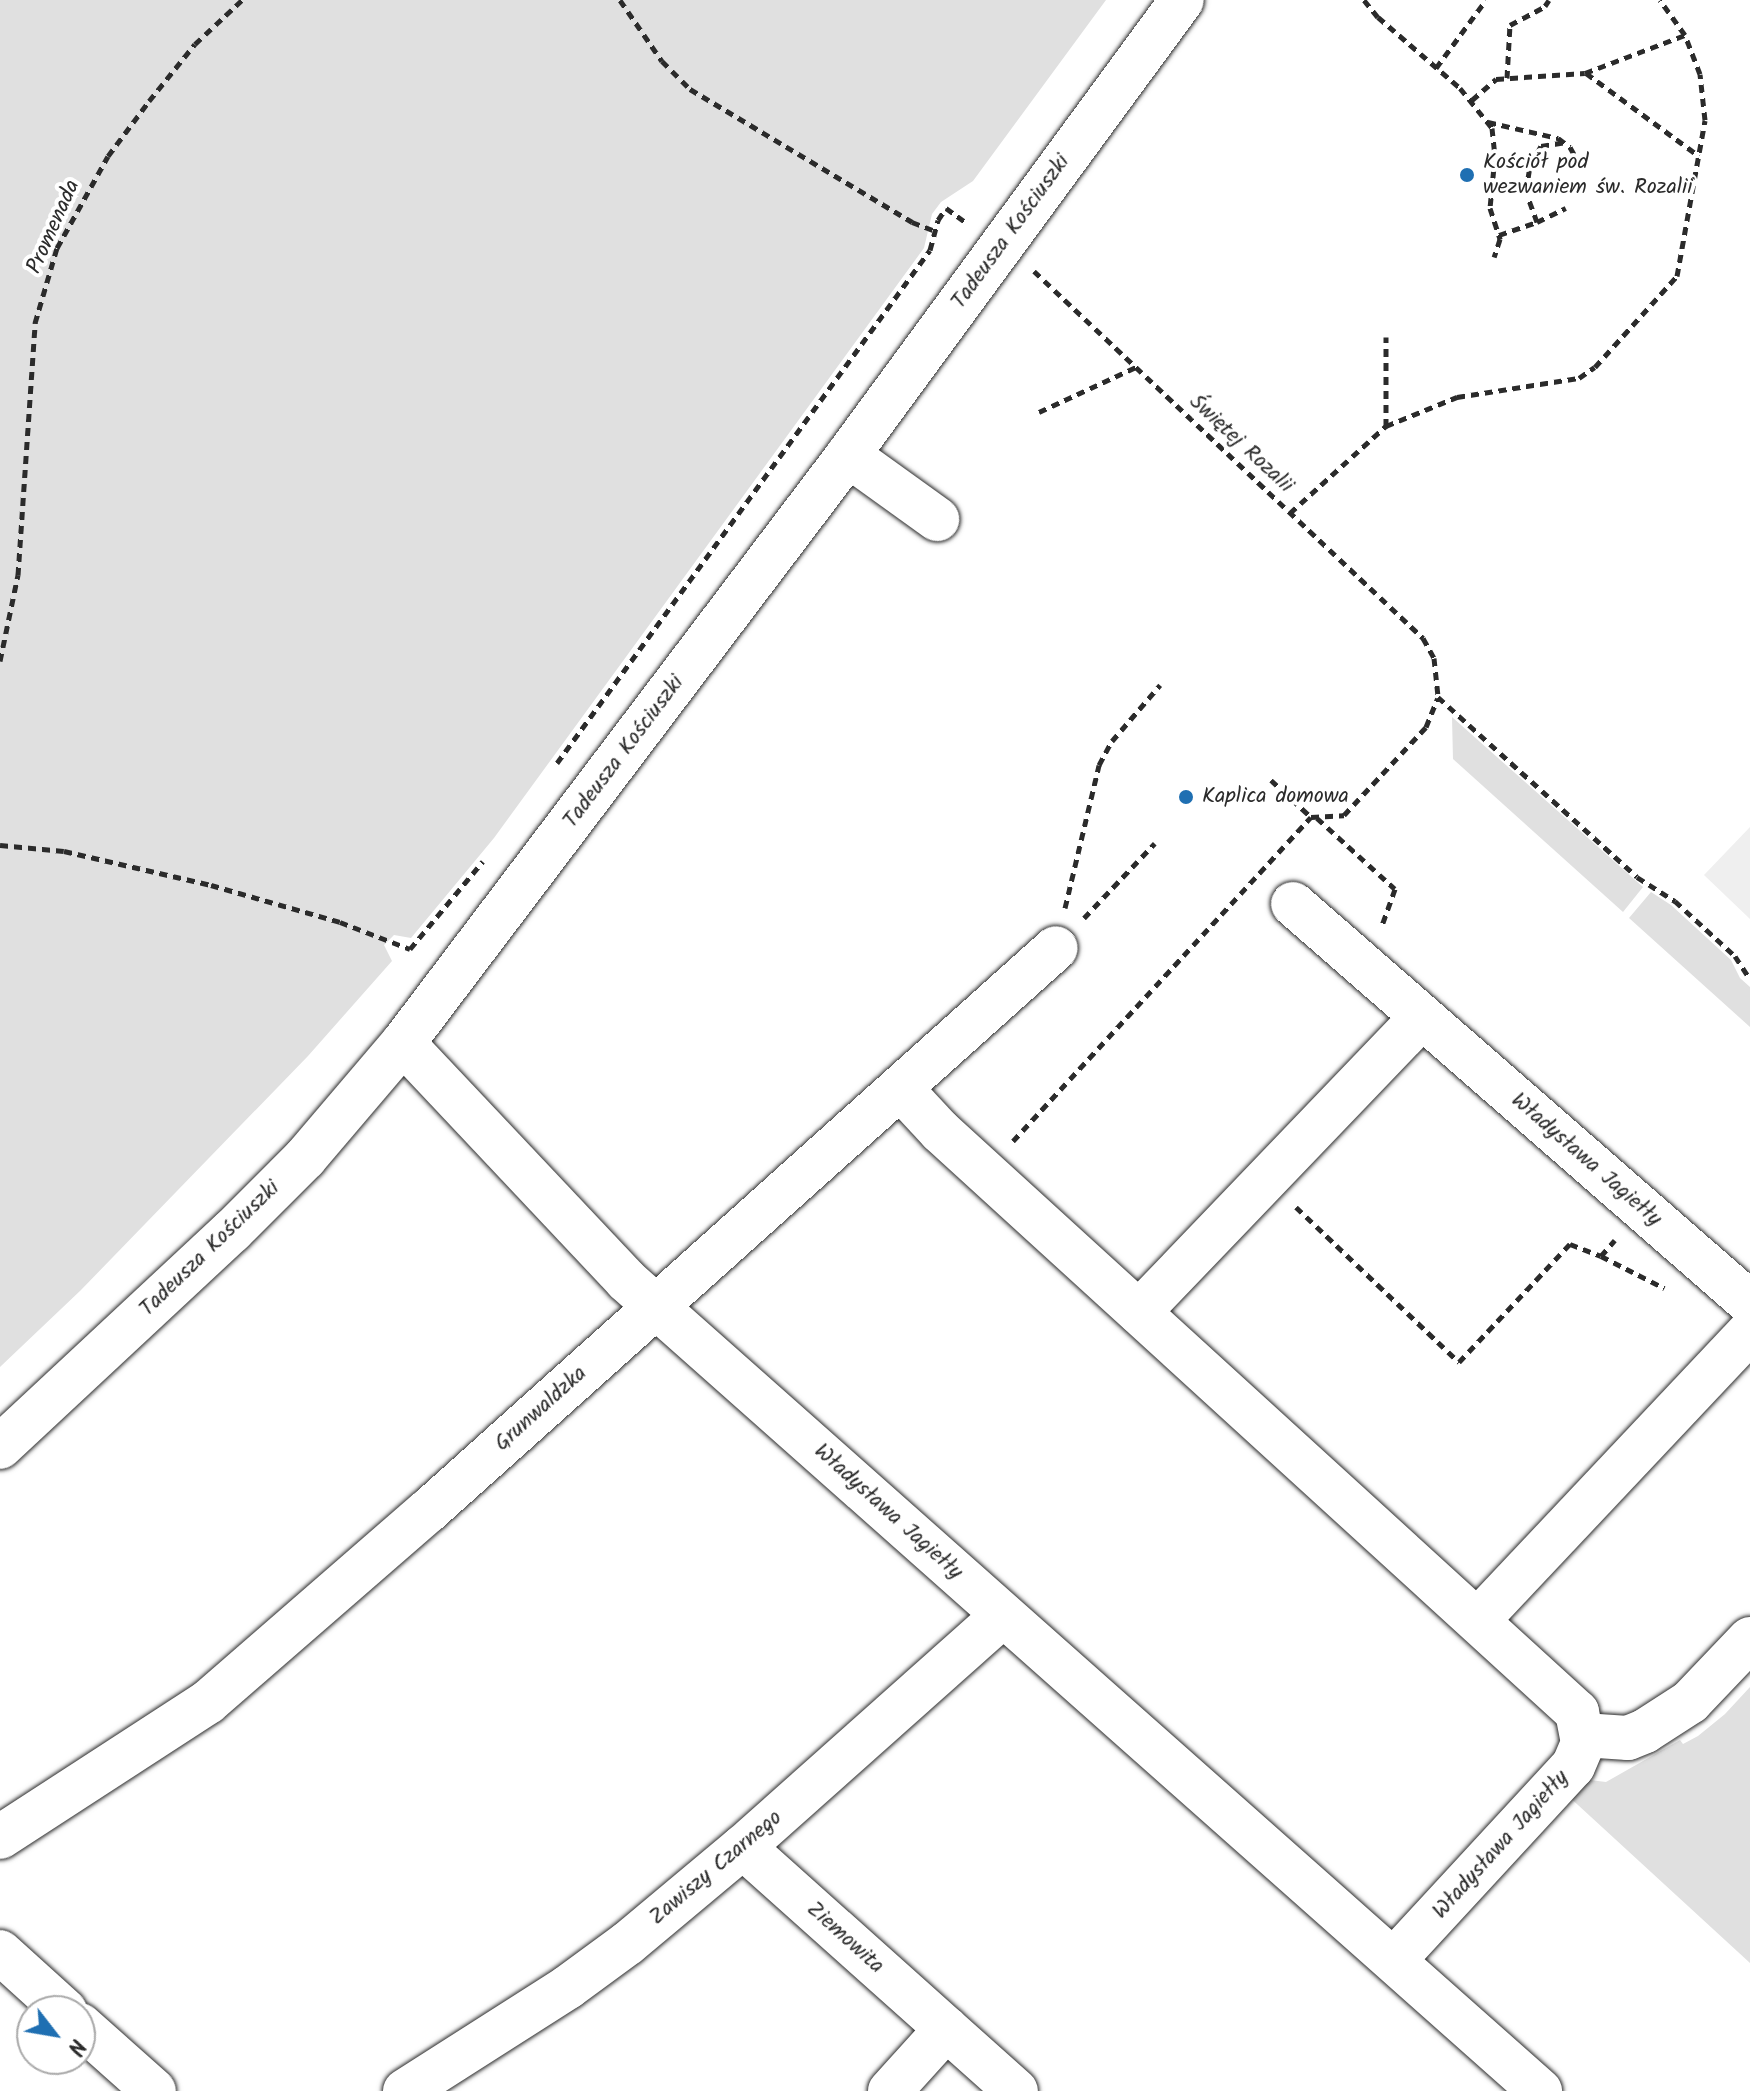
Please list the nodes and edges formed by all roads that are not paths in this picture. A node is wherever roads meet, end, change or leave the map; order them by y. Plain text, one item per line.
1 (1182, 0) edge
2 (848, 455) junction
3 (937, 519) dead end
4 (1293, 904) dead end
5 (1056, 948) road end
6 (1422, 1017) junction
7 (403, 1043) junction
8 (901, 1089) junction
9 (1750, 1303) edge
10 (656, 1306) junction
11 (1139, 1312) junction
12 (1750, 1331) edge
13 (0, 1447) edge
14 (1003, 1615) junction
15 (1478, 1620) junction
16 (1750, 1639) edge
17 (1583, 1735) junction
18 (0, 1837) edge
19 (743, 1847) junction
20 (0, 1952) edge
21 (1395, 1959) junction
22 (47, 1995) edge
23 (946, 2029) junction
24 (96, 2039) edge
25 (154, 2091) edge
26 (405, 2091) edge
27 (890, 2091) edge
28 (1016, 2091) edge
29 (1540, 2091) edge

1 - 2 street, Tadeusza Kościuszki
2 - 3 street
2 - 7 street, Tadeusza Kościuszki
4 - 6 street, Władysława Jagiełły
5 - 8 street, Grunwaldzka
6 - 9 street, Władysława Jagiełły
6 - 11 street
7 - 10 street, Władysława Jagiełły
7 - 13 street, Tadeusza Kościuszki
8 - 10 street, Grunwaldzka
8 - 11 street
10 - 14 street, Władysława Jagiełły
10 - 18 street, Grunwaldzka
11 - 15 street
12 - 15 street
14 - 19 street, Zawiszy Czarnego
14 - 21 street, Władysława Jagiełły
15 - 17 street
16 - 17 street
17 - 21 street, Władysława Jagiełły
19 - 23 street, Ziemowita
19 - 26 street, Zawiszy Czarnego
20 - 22 street
21 - 29 street, Władysława Jagiełły
23 - 27 street
23 - 28 street, Ziemowita
24 - 25 street

